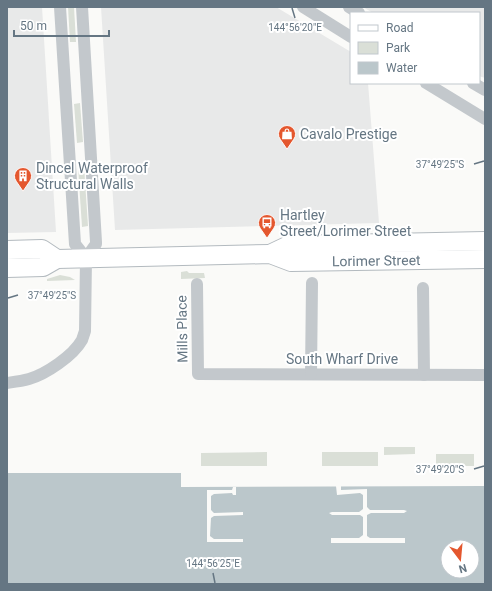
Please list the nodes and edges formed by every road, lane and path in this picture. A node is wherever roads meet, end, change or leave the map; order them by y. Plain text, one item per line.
1 (60, 7) edge
2 (82, 7) edge
3 (303, 7) edge
4 (350, 35) edge
5 (86, 67) junction
6 (64, 69) junction
7 (428, 84) edge
8 (475, 84) edge
9 (485, 90) edge
10 (485, 119) edge
11 (91, 155) junction
12 (70, 156) junction
13 (485, 241) edge
14 (7, 250) edge
15 (270, 254) junction
16 (86, 258) junction
17 (57, 259) junction
18 (485, 259) edge
19 (7, 268) edge
20 (312, 283) dead end
21 (197, 284) dead end
22 (423, 288) dead end
23 (198, 374) joint
24 (311, 374) junction
25 (424, 375) junction
26 (485, 375) edge
27 (7, 382) edge

1 - 6 street
2 - 5 street
3 - 4 street
5 - 6 street
5 - 11 street
6 - 12 street
7 - 10 street
8 - 9 street
11 - 12 street
11 - 16 street
12 - 16 street
13 - 15 main road, Lorimer Street
14 - 17 main road, Lorimer Street
15 - 16 main road, Lorimer Street
15 - 18 main road, Lorimer Street
16 - 17 main road, Lorimer Street
16 - 27 street
17 - 19 main road, Lorimer Street
20 - 24 street
21 - 23 street, Mills Place
22 - 25 street
23 - 24 street, South Wharf Drive
24 - 25 street, South Wharf Drive
25 - 26 street, South Wharf Drive

